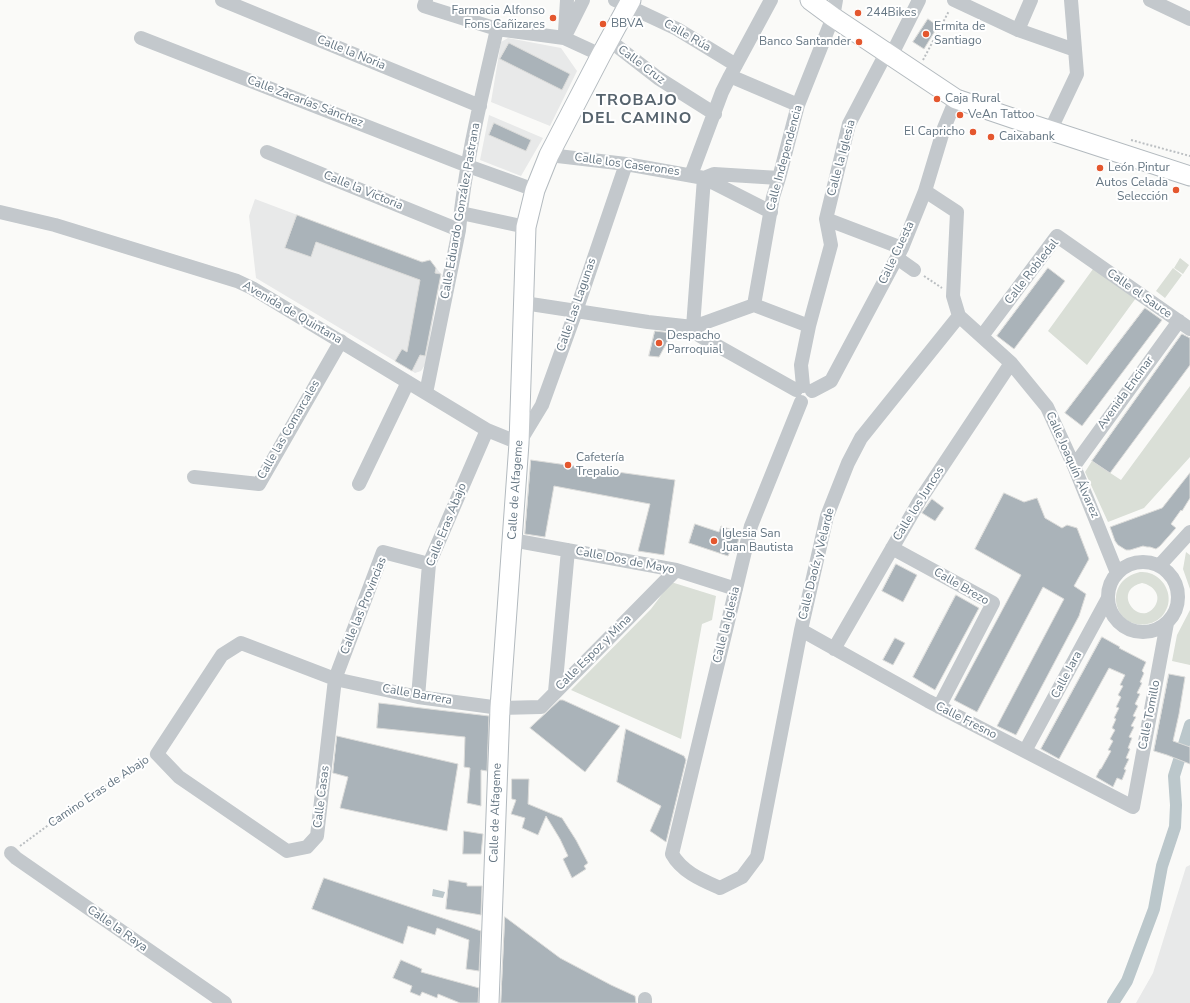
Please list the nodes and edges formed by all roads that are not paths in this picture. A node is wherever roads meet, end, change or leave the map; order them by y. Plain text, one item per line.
1 (222, 0) edge
2 (567, 0) edge
3 (583, 0) edge
4 (771, 0) edge
5 (810, 0) edge
6 (919, 0) edge
7 (1031, 0) edge
8 (1071, 0) edge
9 (1150, 0) edge
10 (625, 2) edge
11 (425, 3) edge
12 (953, 3) edge
13 (833, 6) edge
14 (1190, 20) edge
15 (497, 28) junction
16 (1018, 30) junction
17 (142, 38) dead end
18 (564, 38) junction
19 (605, 48) junction
20 (1075, 50) junction
21 (891, 51) junction
22 (732, 71) junction
23 (956, 99) junction
24 (798, 105) junction
25 (480, 106) junction
26 (1009, 109) junction
27 (714, 114) junction
28 (1052, 127) junction
29 (267, 152) dead end
30 (549, 155) junction
31 (626, 164) junction
32 (1190, 165) edge
33 (468, 166) junction
34 (698, 176) junction
35 (1190, 176) edge
36 (778, 178) junction
37 (535, 190) junction
38 (924, 191) junction
39 (0, 212) edge
40 (771, 212) junction
41 (461, 213) junction
42 (826, 219) junction
43 (843, 226) junction
44 (526, 227) junction
45 (459, 230) junction
46 (831, 245) junction
47 (900, 253) junction
48 (1089, 259) joint
49 (914, 270) road end
50 (524, 303) junction
51 (754, 304) junction
52 (576, 311) junction
53 (959, 316) junction
54 (1184, 325) edge
55 (809, 326) junction
56 (694, 327) junction
57 (982, 336) junction
58 (341, 342) junction
59 (1011, 363) junction
60 (408, 382) junction
61 (803, 392) junction
62 (426, 394) junction
63 (487, 430) junction
64 (519, 443) junction
65 (1074, 466) junction
66 (194, 477) dead end
67 (359, 484) dead end
68 (1190, 532) edge
69 (512, 540) junction
70 (892, 548) junction
71 (568, 550) junction
72 (429, 564) junction
73 (1159, 566) junction
74 (676, 570) junction
75 (1117, 573) junction
76 (736, 590) junction
77 (1108, 598) junction
78 (1167, 623) junction
79 (801, 630) junction
80 (834, 649) junction
81 (335, 679) junction
82 (555, 692) junction
83 (418, 697) junction
84 (939, 706) junction
85 (500, 708) junction
86 (1025, 751) junction
87 (157, 754) joint
88 (1133, 807) joint
89 (11, 853) road end
90 (672, 854) joint
91 (225, 1003) edge
92 (489, 1003) edge

1 - 25 street, Calle la Noria
2 - 18 street
3 - 18 street
4 - 22 street
5 - 13 street
6 - 21 street, Calle la Iglesia
7 - 16 street
8 - 20 street
9 - 14 street
10 - 19 street, Calle de Alfageme
10 - 22 street, Calle Rúa
11 - 15 street
12 - 16 street
13 - 21 street
13 - 24 street, Calle Independencia
15 - 18 street
15 - 25 street, Calle Eduardo González Pastrana
16 - 20 street
17 - 33 street, Calle Zacarías Sánchez
18 - 19 street
19 - 27 street, Calle Cruz
19 - 30 street, Calle de Alfageme
20 - 28 street
21 - 23 street
21 - 26 street
21 - 42 street, Calle la Iglesia
22 - 24 street, Calle Rúa
22 - 27 street
23 - 26 street
23 - 28 street
23 - 38 street, Calle Cuesta
24 - 36 street, Calle Independencia
25 - 33 street, Calle Eduardo González Pastrana
26 - 28 street
27 - 34 street
28 - 32 street
28 - 35 street
29 - 45 street, Calle la Victoria
30 - 31 street, Calle los Caserones
30 - 37 street, Calle de Alfageme
31 - 34 street, Calle los Caserones
31 - 52 street, Calle Las Lagunas
33 - 37 street, Calle Zacarías Sánchez
33 - 41 street, Calle Eduardo González Pastrana
34 - 36 street
34 - 40 street
34 - 56 street
36 - 40 street, Calle Independencia
37 - 44 street, Calle de Alfageme
38 - 47 street, Calle Cuesta
38 - 53 street
39 - 58 street, Avenida de Quintana
40 - 51 street, Calle Independencia
41 - 44 street
41 - 45 street, Calle Eduardo González Pastrana
42 - 43 street
42 - 46 street, Calle la Iglesia
43 - 46 street, Calle la Iglesia
43 - 47 street
44 - 50 street, Calle de Alfageme
45 - 62 street, Calle Eduardo González Pastrana
46 - 55 street, Calle la Iglesia
47 - 49 street
47 - 61 street, Calle Cuesta
48 - 54 street, Calle el Sauce
48 - 57 street, Calle Robledal
50 - 52 street
50 - 64 street, Calle de Alfageme
51 - 55 street
51 - 56 street
52 - 56 street
52 - 64 street, Calle Las Lagunas
53 - 57 street, Calle Joaquín Álvarez
53 - 79 street, Calle Daoíz y Velarde
54 - 65 street, Avenida Encinar
55 - 61 street, Calle la Iglesia
56 - 61 street
57 - 59 street, Calle Joaquín Álvarez
58 - 60 street, Avenida de Quintana
58 - 66 street, Calle las Comarcales
59 - 65 street, Calle Joaquín Álvarez
59 - 70 street, Calle los Juncos
60 - 62 street, Avenida de Quintana
60 - 67 street
61 - 76 street, Calle la Iglesia
62 - 63 street, Avenida de Quintana
63 - 64 street, Avenida de Quintana
63 - 72 street, Calle Eras Abajo
64 - 69 street, Calle de Alfageme
65 - 75 street, Calle Joaquín Álvarez
68 - 73 street
69 - 71 street, Calle Dos de Mayo
69 - 85 street, Calle de Alfageme
70 - 80 street, Calle los Juncos
70 - 84 street, Calle Brezo
71 - 74 street, Calle Dos de Mayo
71 - 82 street
72 - 81 street, Calle las Provincias
72 - 83 street, Calle Eras Abajo
73 - 75 street
73 - 78 street
74 - 76 street, Calle Dos de Mayo
74 - 82 street, Calle Espoz y Mina
75 - 77 street
76 - 90 street, Calle la Iglesia
77 - 78 street
77 - 86 street, Calle Jara
78 - 88 street, Calle Tomillo
79 - 80 street, Calle Fresno
79 - 90 street, Calle Daoíz y Velarde
80 - 84 street, Calle Fresno
81 - 83 street, Calle Barrera
81 - 87 street, Camino Eras de Abajo
81 - 87 street, Calle Casas
82 - 85 street, Calle Espoz y Mina
83 - 85 street, Calle Barrera
84 - 86 street, Calle Fresno
85 - 92 street, Calle de Alfageme
86 - 88 street, Calle Fresno
89 - 91 street, Calle la Raya

